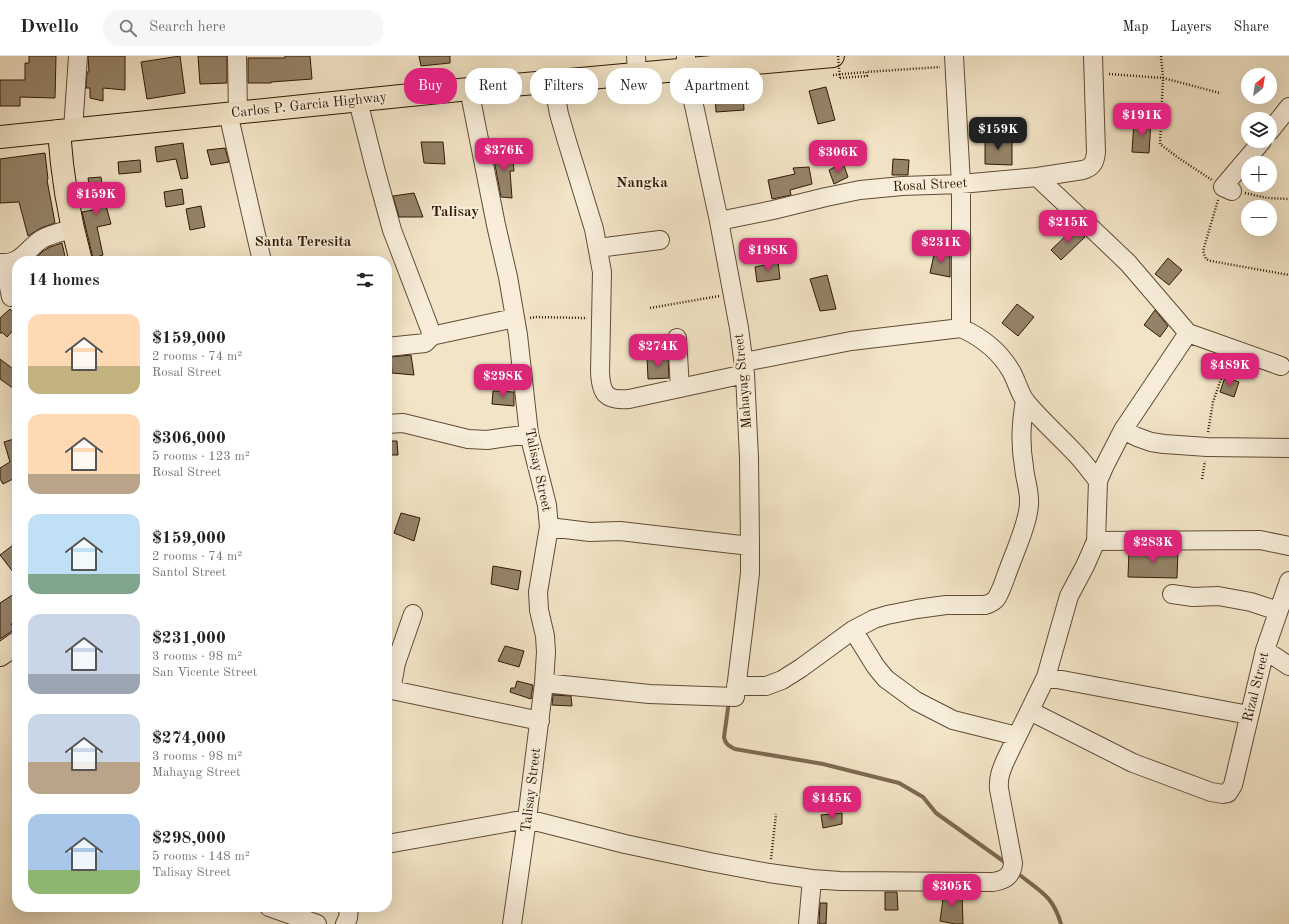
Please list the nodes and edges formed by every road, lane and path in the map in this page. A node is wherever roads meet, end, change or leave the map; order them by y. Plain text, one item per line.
1 (78, 56) edge
2 (237, 56) edge
3 (833, 56) edge
4 (838, 56) edge
5 (1161, 56) edge
6 (788, 58) edge
7 (954, 61) edge
8 (686, 62) edge
9 (636, 65) edge
10 (1094, 65) edge
11 (598, 72) edge
12 (1163, 78) junction
13 (465, 89) edge
14 (1220, 93) dead end
15 (358, 101) junction
16 (472, 104) edge
17 (557, 104) edge
18 (1289, 107) edge
19 (233, 113) junction
20 (1277, 122) edge
21 (66, 131) junction
22 (0, 138) edge
23 (1257, 148) edge
24 (1037, 177) junction
25 (961, 184) junction
26 (1228, 189) junction
27 (1289, 199) edge
28 (719, 221) junction
29 (72, 229) junction
30 (660, 240) dead end
31 (598, 248) junction
32 (22, 256) edge
33 (80, 256) edge
34 (261, 256) edge
35 (12, 260) edge
36 (2, 263) edge
37 (1289, 275) edge
38 (733, 293) junction
39 (11, 297) dead end
40 (650, 308) dead end
41 (601, 318) junction
42 (515, 320) junction
43 (961, 328) junction
44 (1188, 333) junction
45 (431, 336) junction
46 (677, 338) dead end
47 (392, 346) edge
48 (1232, 348) junction
49 (1281, 366) dead end
50 (744, 368) junction
51 (680, 388) junction
52 (1025, 400) junction
53 (392, 424) edge
54 (1123, 430) junction
55 (530, 434) junction
56 (1207, 447) junction
57 (1289, 448) edge
58 (1098, 481) junction
59 (549, 527) junction
60 (1096, 541) junction
61 (750, 546) junction
62 (1289, 546) edge
63 (1289, 581) edge
64 (1172, 594) dead end
65 (1278, 611) junction
66 (413, 614) dead end
67 (853, 630) junction
68 (12, 647) edge
69 (1265, 650) junction
70 (0, 656) edge
71 (1289, 666) edge
72 (1046, 677) junction
73 (392, 678) edge
74 (544, 683) junction
75 (392, 691) edge
76 (735, 692) junction
77 (1030, 711) junction
78 (1249, 715) junction
79 (540, 721) junction
80 (1017, 736) junction
81 (776, 814) dead end
82 (527, 819) junction
83 (392, 843) edge
84 (769, 873) junction
85 (812, 879) junction
86 (293, 912) edge
87 (349, 912) edge
88 (317, 924) edge
89 (344, 924) edge
90 (512, 924) edge
91 (808, 924) edge

1 - 21 street
2 - 19 street
3 - 6 main road, Carlos P. Garcia Highway
4 - 7 path, bridge
5 - 12 path
6 - 8 main road, Carlos P. Garcia Highway
7 - 25 street
8 - 9 main road, Carlos P. Garcia Highway
8 - 28 street, Mahayag Street
9 - 11 main road, Carlos P. Garcia Highway
10 - 12 path
10 - 24 street, Rosal Street
12 - 14 path
12 - 26 path
13 - 15 main road, Carlos P. Garcia Highway
15 - 19 main road, Carlos P. Garcia Highway
15 - 45 street
16 - 42 street, Talisay Street
17 - 31 street
18 - 20 street
19 - 21 main road, Carlos P. Garcia Highway
19 - 34 street
21 - 22 main road, Carlos P. Garcia Highway
21 - 29 main road
23 - 26 street
24 - 25 street, Rosal Street
24 - 44 street
25 - 28 street, Rosal Street
25 - 43 street
26 - 27 path
26 - 37 path
28 - 38 street, Mahayag Street
29 - 32 street
29 - 33 main road
30 - 31 street
31 - 41 street
35 - 36 street
36 - 39 street
38 - 40 path
38 - 50 street, Mahayag Street
41 - 42 path
41 - 51 street
42 - 45 street
42 - 55 street, Talisay Street
43 - 50 street
43 - 52 street
44 - 48 street
44 - 54 street
45 - 47 street
46 - 51 street
48 - 49 street
48 - 56 path
50 - 51 street
50 - 61 street, Mahayag Street
52 - 58 street
52 - 67 street
53 - 55 street
54 - 56 street
54 - 58 street
55 - 59 street, Talisay Street
56 - 57 street
58 - 60 street
59 - 61 street
59 - 74 street, Talisay Street
60 - 62 street
60 - 72 street
61 - 76 street, Mahayag Street
63 - 65 street, Rizal Street
64 - 65 street
65 - 69 street, Rizal Street
66 - 73 street
67 - 76 street
67 - 80 street
68 - 70 main road
69 - 71 street
69 - 78 street, Rizal Street
72 - 77 street
72 - 78 street
74 - 76 street
74 - 79 street, Talisay Street
75 - 79 street
77 - 78 street, Rizal Street
77 - 80 street
79 - 82 street, Talisay Street
80 - 85 street
81 - 84 path
82 - 83 street
82 - 84 street
82 - 90 street, Talisay Street
84 - 85 street
85 - 91 street
86 - 88 street
87 - 89 street

